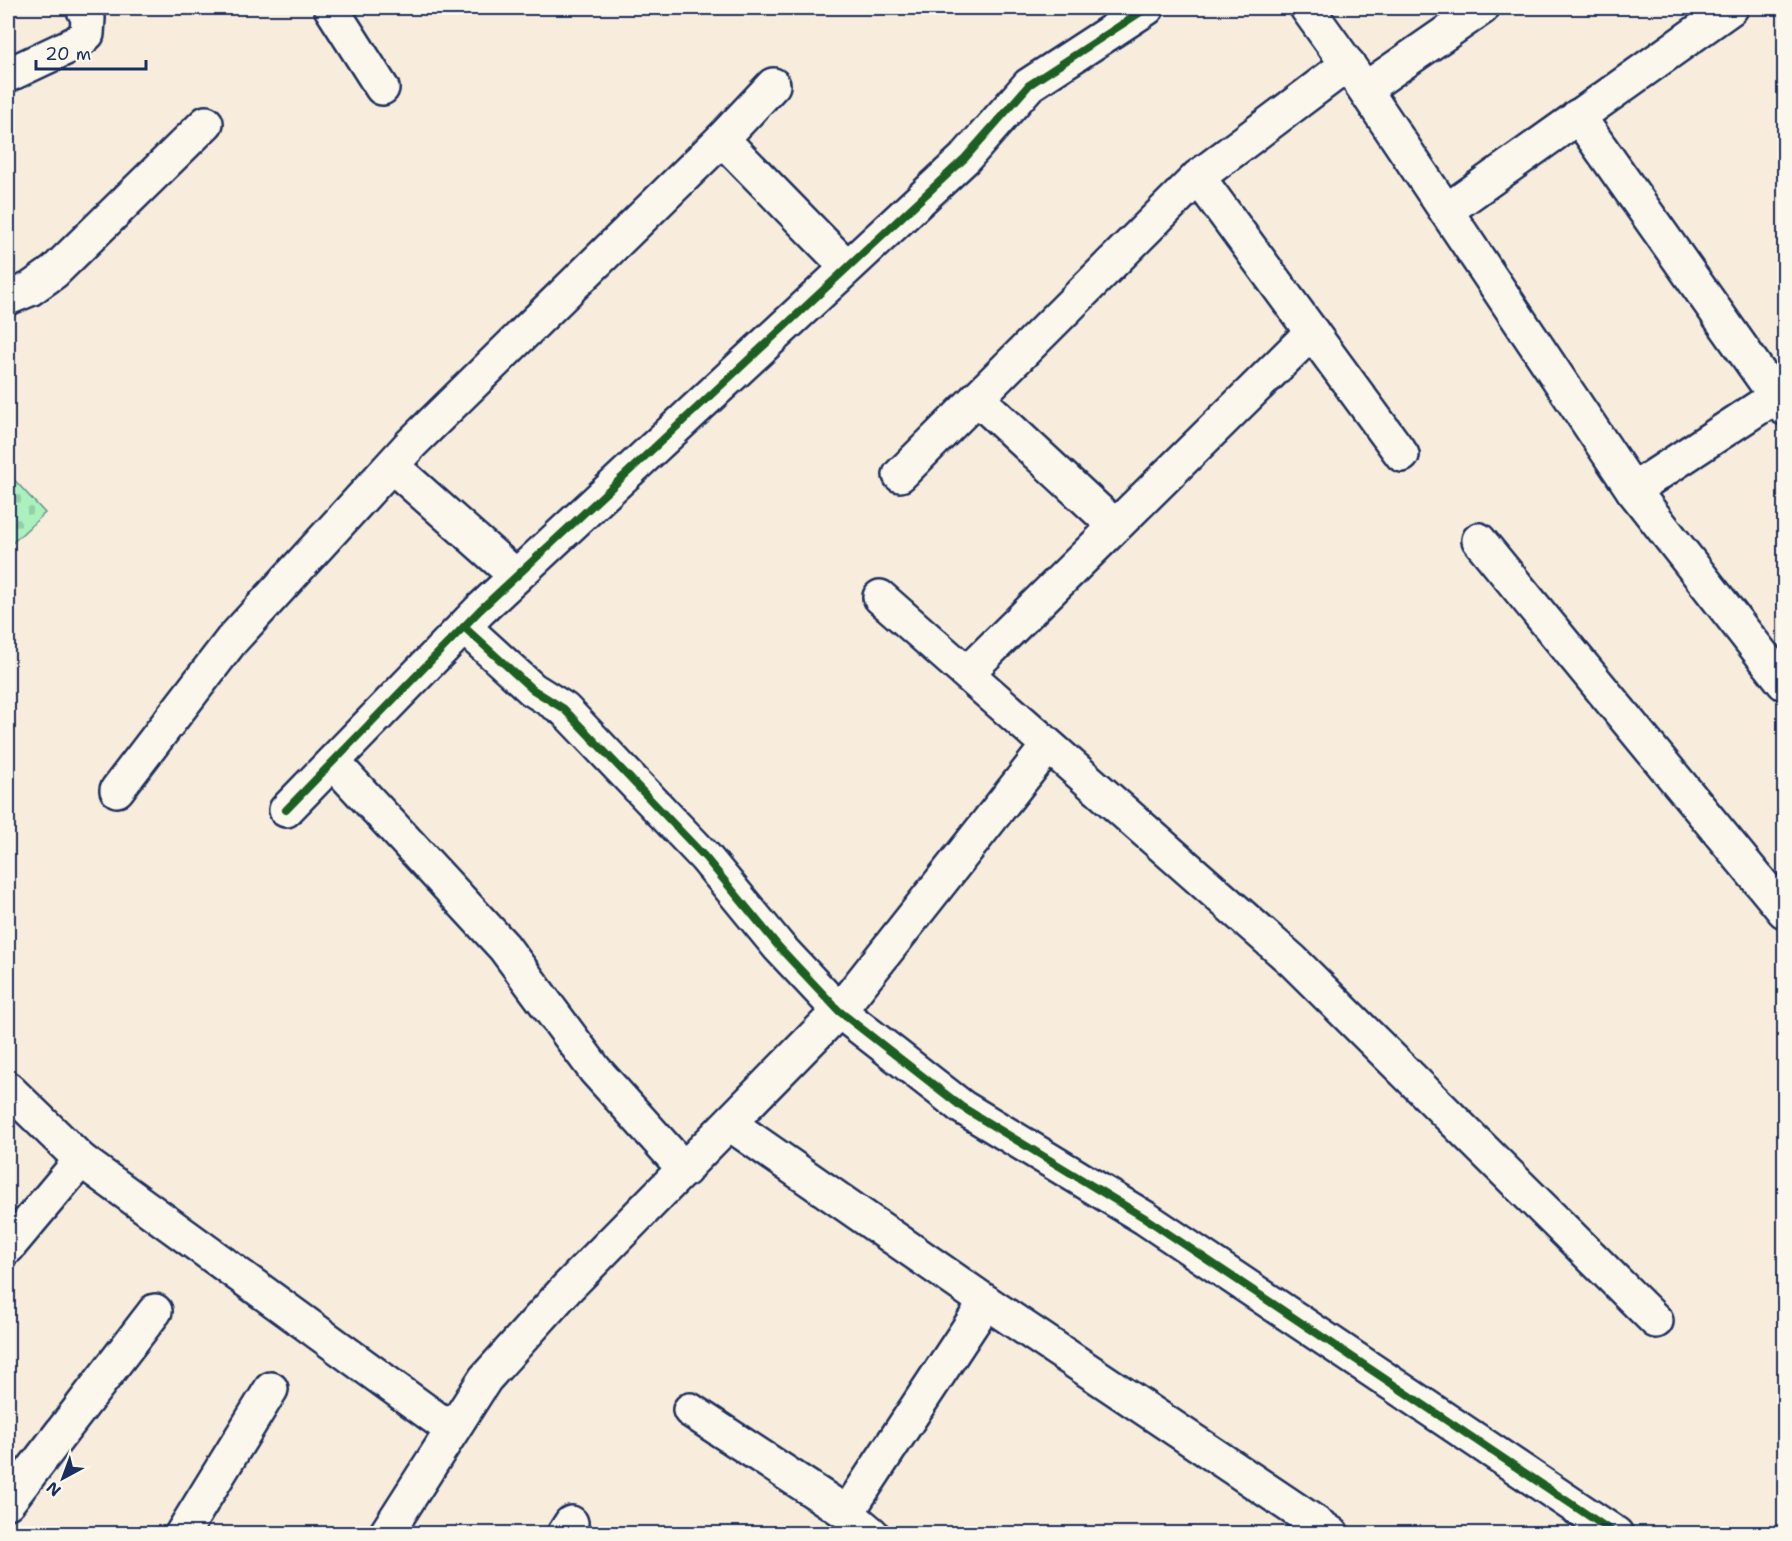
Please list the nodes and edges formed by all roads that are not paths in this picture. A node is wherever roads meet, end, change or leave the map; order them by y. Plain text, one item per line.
1 (82, 8) edge
2 (332, 8) edge
3 (1307, 8) edge
4 (1482, 8) edge
5 (1731, 8) edge
6 (1133, 11) edge
7 (8, 75) edge
8 (1356, 77) junction
9 (773, 86) dead end
10 (382, 88) dead end
11 (1578, 116) junction
12 (206, 123) dead end
13 (722, 139) junction
14 (1198, 177) junction
15 (1446, 211) junction
16 (847, 267) junction
17 (8, 298) edge
18 (1311, 332) junction
19 (977, 398) junction
20 (1782, 399) edge
21 (1402, 455) dead end
22 (392, 466) junction
23 (900, 475) dead end
24 (1633, 490) junction
25 (1115, 526) junction
26 (1479, 540) dead end
27 (516, 576) junction
28 (880, 597) dead end
29 (464, 627) junction
30 (973, 667) dead end
31 (1785, 683) edge
32 (1048, 746) junction
33 (334, 763) junction
34 (117, 790) dead end
35 (286, 810) dead end
36 (1785, 912) edge
37 (839, 1011) junction
38 (8, 1089) edge
39 (730, 1124) junction
40 (81, 1160) junction
41 (685, 1170) junction
42 (8, 1247) edge
43 (986, 1302) junction
44 (155, 1311) dead end
45 (1656, 1321) dead end
46 (271, 1389) dead end
47 (690, 1410) dead end
48 (452, 1430) junction
49 (8, 1502) edge
50 (847, 1513) junction
51 (182, 1533) edge
52 (386, 1533) edge
53 (872, 1533) edge
54 (1332, 1533) edge
55 (1616, 1533) edge

1 - 7 street
2 - 10 street
3 - 8 street
4 - 8 street
5 - 11 street
6 - 16 street
8 - 14 street
8 - 15 street
9 - 13 street
11 - 15 street
11 - 20 street
12 - 17 street
13 - 16 street
13 - 22 street
14 - 18 street
14 - 19 street
15 - 24 street
16 - 27 street
18 - 21 street
18 - 25 street
19 - 23 street
19 - 25 street
20 - 24 street
22 - 27 street
22 - 34 street
24 - 31 street
25 - 30 street
26 - 36 street
27 - 29 street
28 - 32 street
29 - 33 street
29 - 37 street
32 - 37 street
32 - 45 street
33 - 35 street
33 - 41 street
37 - 39 street
37 - 55 street
38 - 40 street
39 - 41 street
39 - 43 street
40 - 42 street
40 - 48 street
41 - 48 street
43 - 50 street
43 - 54 street
44 - 49 street
46 - 51 street
47 - 50 street
48 - 52 street
50 - 53 street

